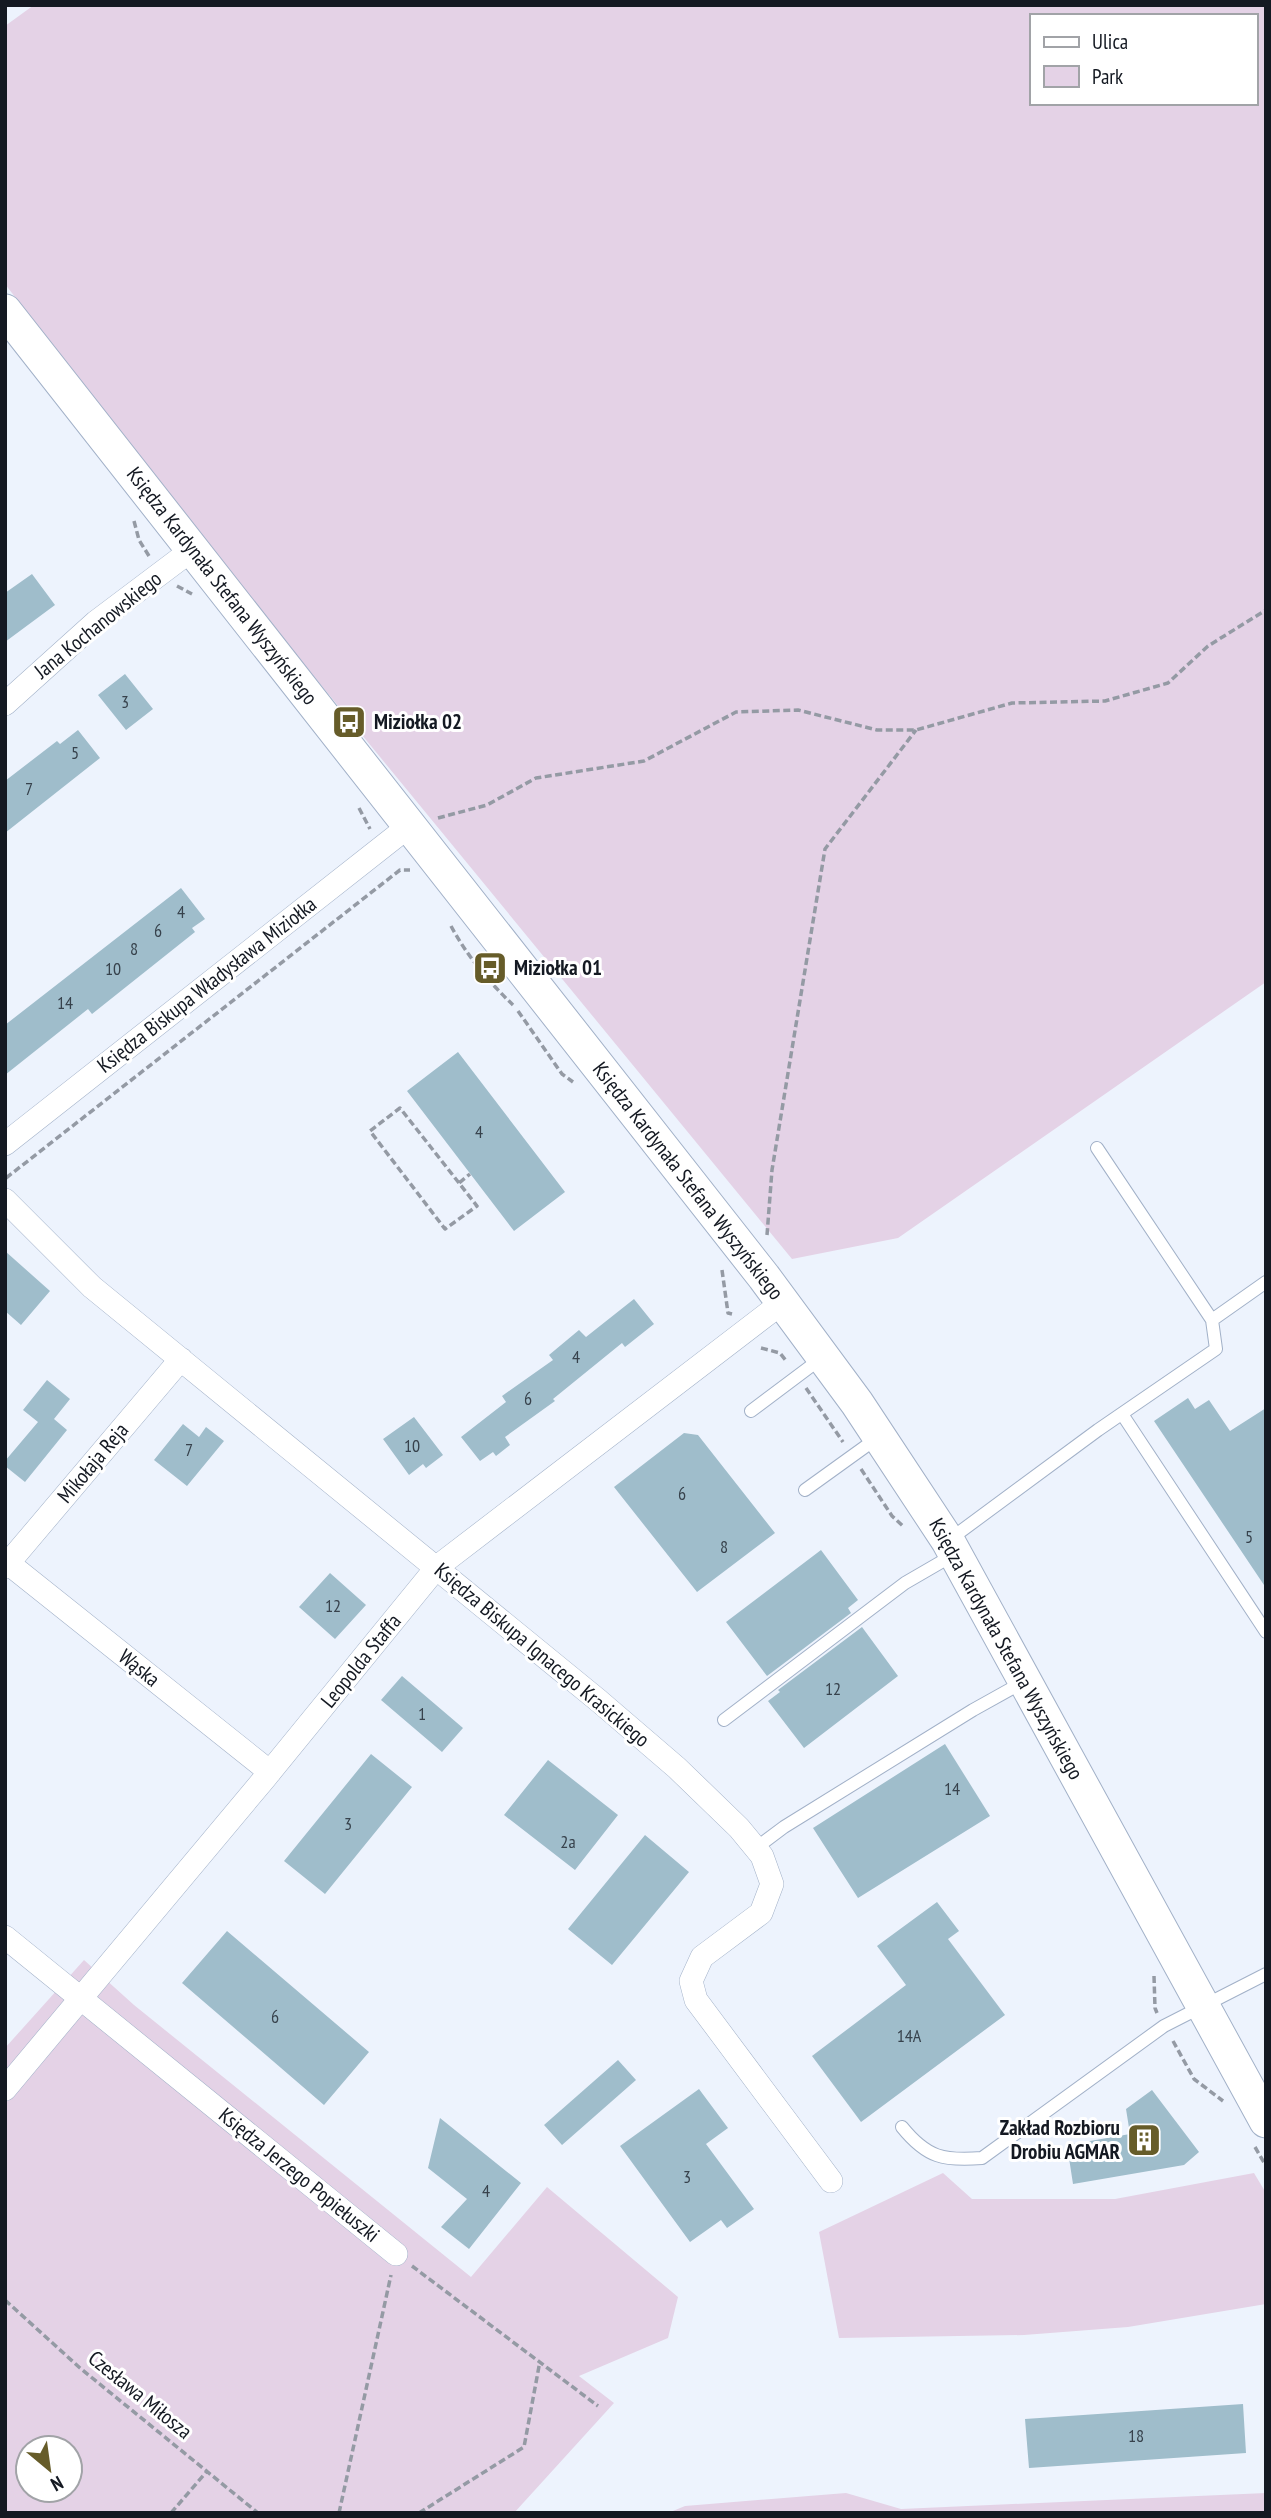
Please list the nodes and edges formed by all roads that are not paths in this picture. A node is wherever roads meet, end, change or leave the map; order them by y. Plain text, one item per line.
1 (5, 311) edge
2 (193, 549) junction
3 (5, 704) edge
4 (409, 826) junction
5 (5, 1144) edge
6 (1097, 1148) dead end
7 (5, 1200) edge
8 (1266, 1282) edge
9 (783, 1302) junction
10 (1212, 1320) junction
11 (824, 1357) junction
12 (181, 1359) junction
13 (751, 1411) dead end
14 (1122, 1414) junction
15 (880, 1436) junction
16 (805, 1490) dead end
17 (952, 1547) junction
18 (7, 1565) edge
19 (437, 1567) junction
20 (1266, 1632) edge
21 (1025, 1681) junction
22 (724, 1720) dead end
23 (270, 1772) junction
24 (756, 1848) junction
25 (5, 1937) edge
26 (1266, 1974) edge
27 (80, 1998) junction
28 (1204, 2004) junction
29 (5, 2089) edge
30 (1266, 2121) edge
31 (902, 2127) dead end
32 (831, 2181) dead end
33 (396, 2254) road end

1 - 2 street, Księdza Kardynała Stefana Wyszyńskiego
2 - 3 street, Jana Kochanowskiego
2 - 4 street, Księdza Kardynała Stefana Wyszyńskiego
4 - 5 street, Księdza Biskupa Władysława Miziołka
4 - 9 street, Księdza Kardynała Stefana Wyszyńskiego
6 - 10 lane
7 - 12 street, Księdza Biskupa Ignacego Krasickiego
8 - 10 lane
9 - 11 street, Księdza Kardynała Stefana Wyszyńskiego
9 - 19 street, Leopolda Staffa
10 - 14 lane
11 - 13 lane
11 - 15 street, Księdza Kardynała Stefana Wyszyńskiego
12 - 18 street, Mikołaja Reja
12 - 19 street, Księdza Biskupa Ignacego Krasickiego
14 - 17 lane
14 - 20 lane
15 - 16 lane
15 - 17 street, Księdza Kardynała Stefana Wyszyńskiego
17 - 21 street, Księdza Kardynała Stefana Wyszyńskiego
17 - 22 lane
18 - 23 street, Wąska
19 - 23 street, Leopolda Staffa
19 - 24 street, Księdza Biskupa Ignacego Krasickiego
21 - 24 lane
21 - 28 street, Księdza Kardynała Stefana Wyszyńskiego
23 - 27 street, Leopolda Staffa
24 - 32 street, Księdza Biskupa Ignacego Krasickiego
25 - 27 street, Księdza Jerzego Popiełuszki
26 - 28 lane
27 - 29 street, Leopolda Staffa
27 - 33 street, Księdza Jerzego Popiełuszki
28 - 30 street, Księdza Kardynała Stefana Wyszyńskiego
28 - 31 lane

